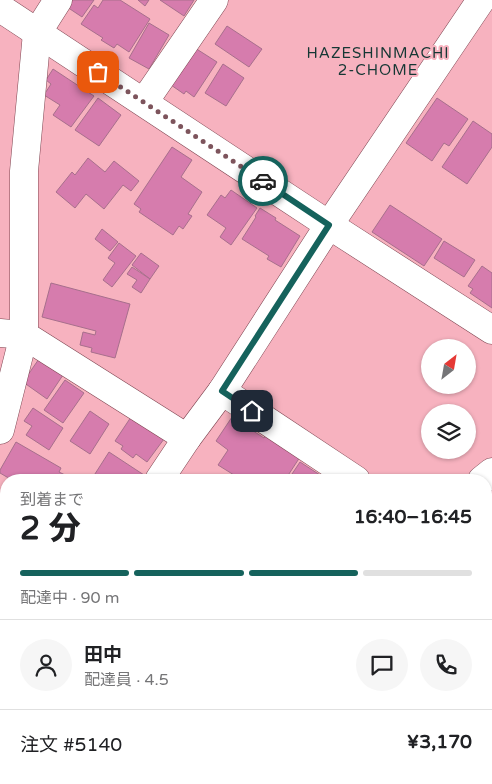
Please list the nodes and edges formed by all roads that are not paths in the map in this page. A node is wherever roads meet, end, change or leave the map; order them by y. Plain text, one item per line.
1 (58, 0) edge
2 (214, 0) edge
3 (481, 0) edge
4 (0, 8) edge
5 (37, 32) junction
6 (144, 102) junction
7 (329, 225) junction
8 (492, 330) edge
9 (12, 334) edge
10 (222, 391) junction
11 (0, 430) edge
12 (187, 438) junction
13 (163, 474) edge
14 (340, 474) edge

1 - 5 street
2 - 6 street
3 - 7 street
4 - 5 street
5 - 6 street
5 - 9 street
6 - 7 street
7 - 8 street
7 - 10 street
9 - 11 street
9 - 12 street
10 - 12 street
10 - 14 street
12 - 13 street

